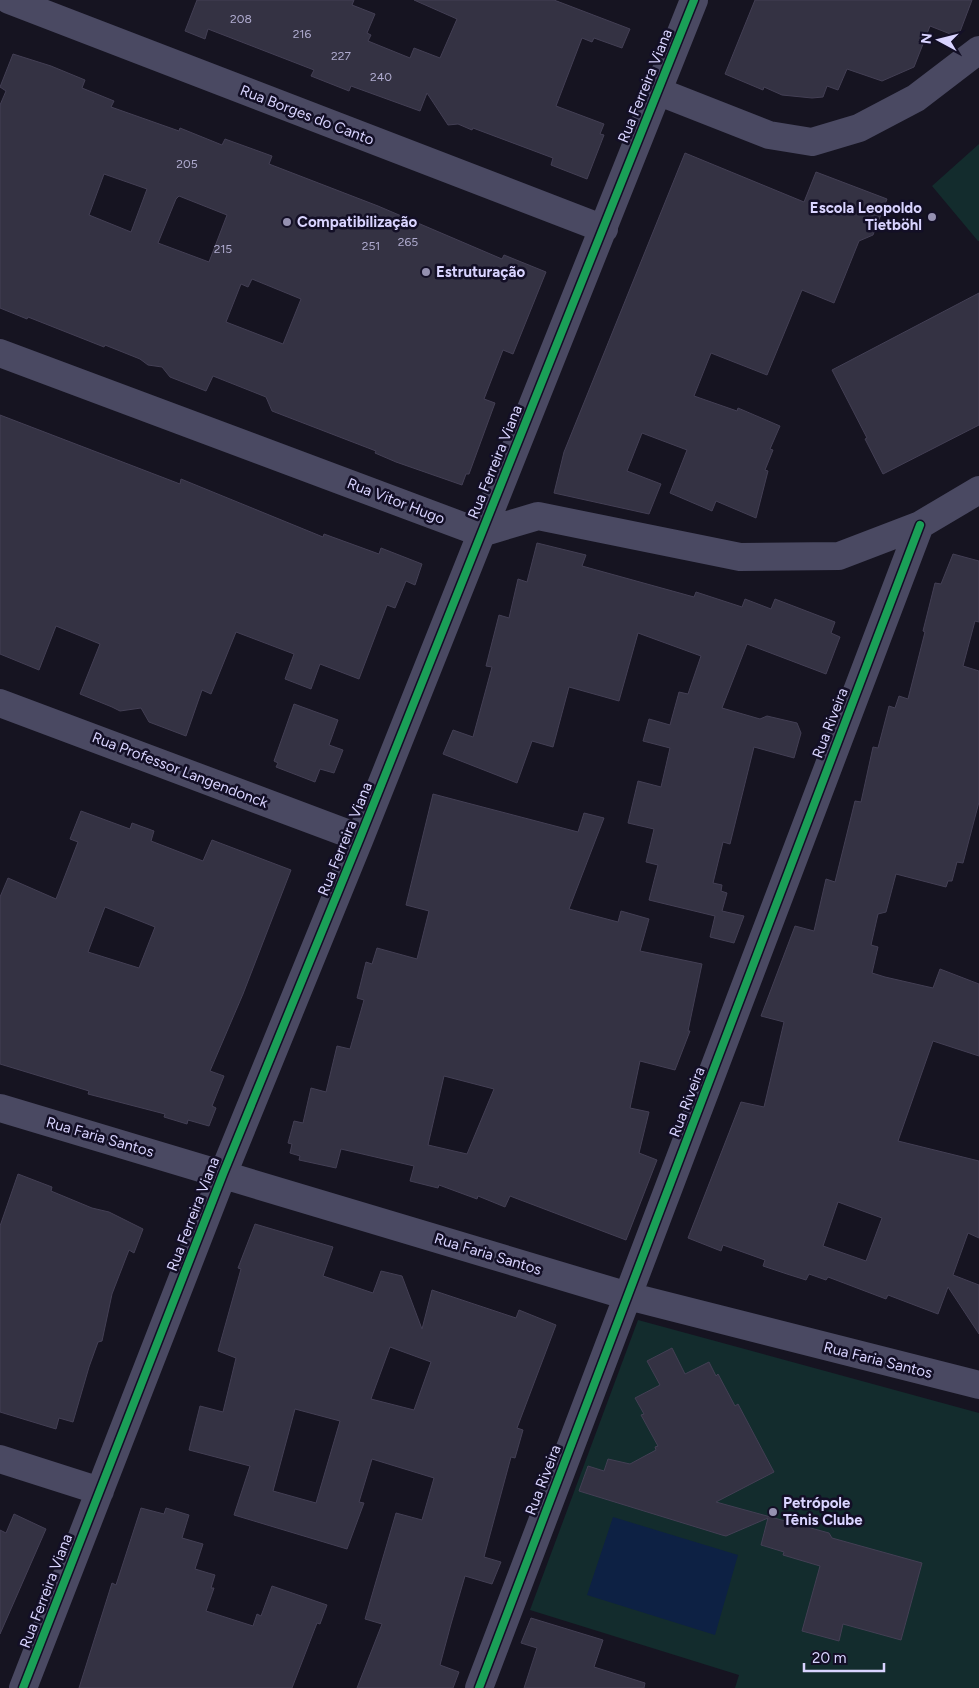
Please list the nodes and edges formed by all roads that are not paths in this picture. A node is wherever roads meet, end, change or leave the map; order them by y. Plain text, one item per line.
1 (9, 0) edge
2 (694, 0) edge
3 (979, 50) edge
4 (657, 91) junction
5 (604, 229) junction
6 (0, 353) edge
7 (979, 490) edge
8 (920, 525) junction
9 (481, 533) junction
10 (0, 703) edge
11 (360, 838) junction
12 (0, 1108) edge
13 (224, 1174) junction
14 (628, 1296) junction
15 (979, 1385) edge
16 (0, 1460) edge
17 (100, 1491) junction
18 (23, 1688) edge
19 (479, 1688) edge

1 - 5 street, Rua Borges do Canto
2 - 4 street, Rua Ferreira Viana
3 - 4 street
4 - 5 street, Rua Ferreira Viana
5 - 9 street, Rua Ferreira Viana
6 - 9 street, Rua Vitor Hugo
7 - 8 street
8 - 9 street
8 - 14 street, Rua Riveira
9 - 11 street, Rua Ferreira Viana
10 - 11 street, Rua Professor Langendonck
11 - 13 street, Rua Ferreira Viana
12 - 13 street, Rua Faria Santos
13 - 14 street, Rua Faria Santos
13 - 17 street, Rua Ferreira Viana
14 - 15 street, Rua Faria Santos
14 - 19 street, Rua Riveira
16 - 17 street
17 - 18 street, Rua Ferreira Viana

